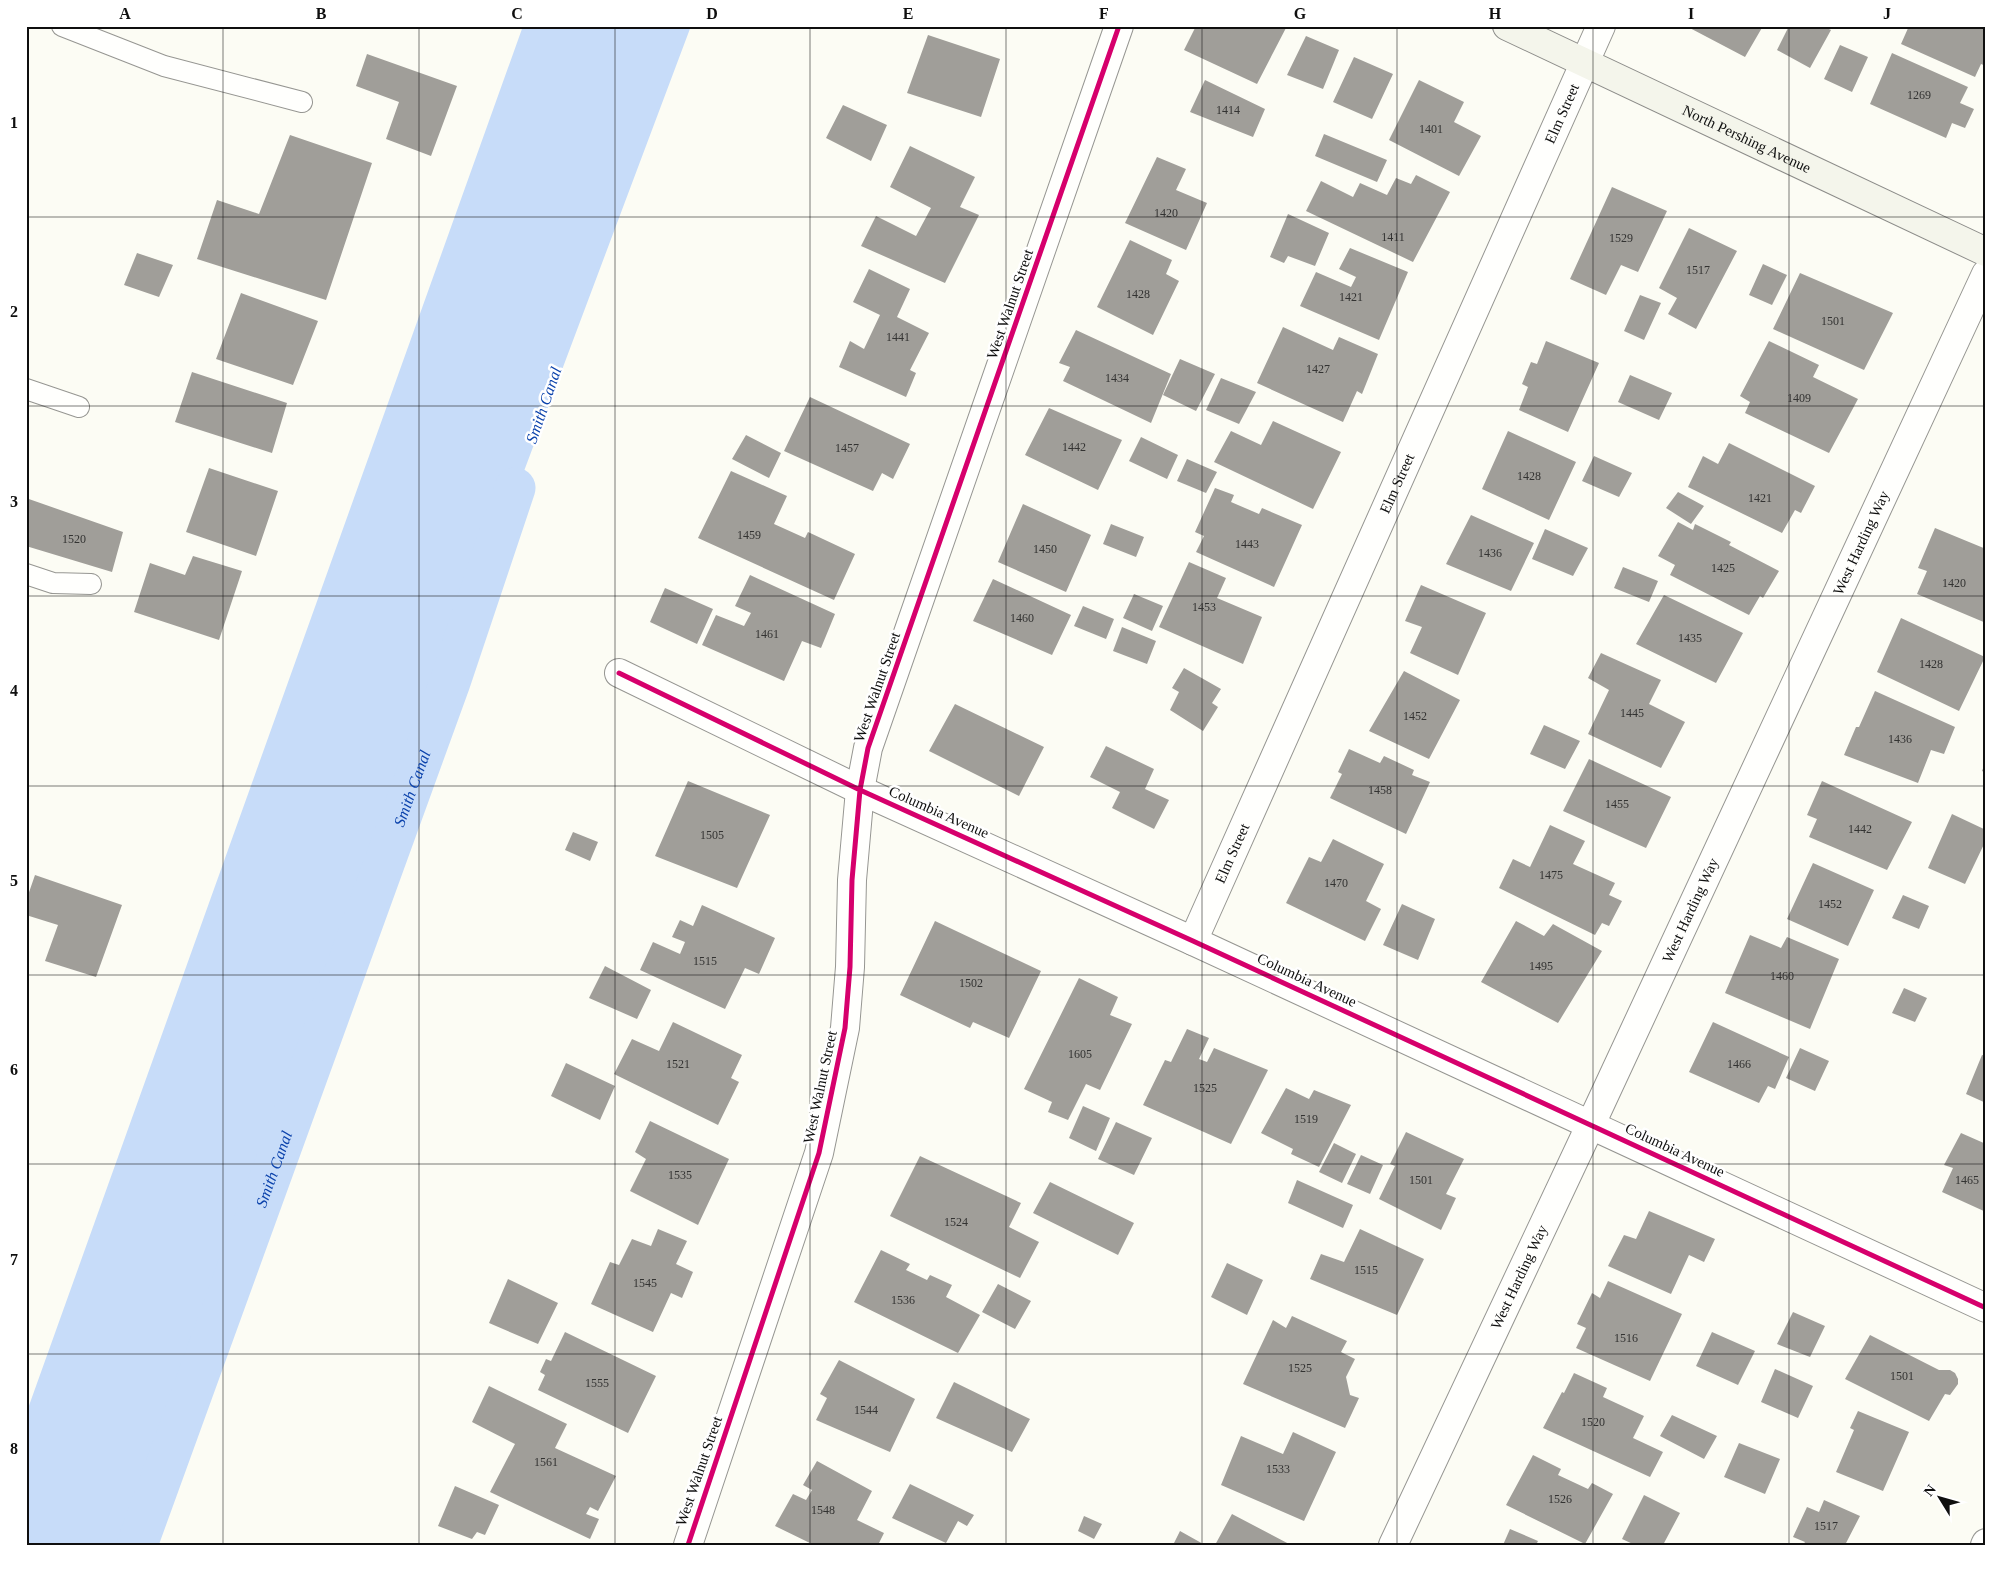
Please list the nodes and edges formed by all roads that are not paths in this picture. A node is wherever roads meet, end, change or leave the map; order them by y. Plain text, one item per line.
1 (62, 26) edge
2 (1119, 26) edge
3 (1507, 26) edge
4 (1602, 26) edge
5 (1585, 62) junction
6 (302, 102) dead end
7 (1986, 252) edge
8 (1986, 274) edge
9 (26, 389) edge
10 (79, 407) dead end
11 (26, 574) edge
12 (91, 584) dead end
13 (619, 673) dead end
14 (860, 790) junction
15 (1193, 941) junction
16 (1591, 1124) junction
17 (1986, 1308) edge
18 (688, 1545) edge
19 (1393, 1545) edge

1 - 6 lane
2 - 14 street, West Walnut Street
3 - 5 main road, North Pershing Avenue
4 - 5 street, Elm Street
5 - 7 main road, North Pershing Avenue
5 - 15 street, Elm Street
8 - 16 street, West Harding Way
9 - 10 lane
11 - 12 lane
13 - 14 street, Columbia Avenue
14 - 15 street, Columbia Avenue
14 - 18 street, West Walnut Street
15 - 16 street, Columbia Avenue
16 - 17 street, Columbia Avenue
16 - 19 street, West Harding Way

